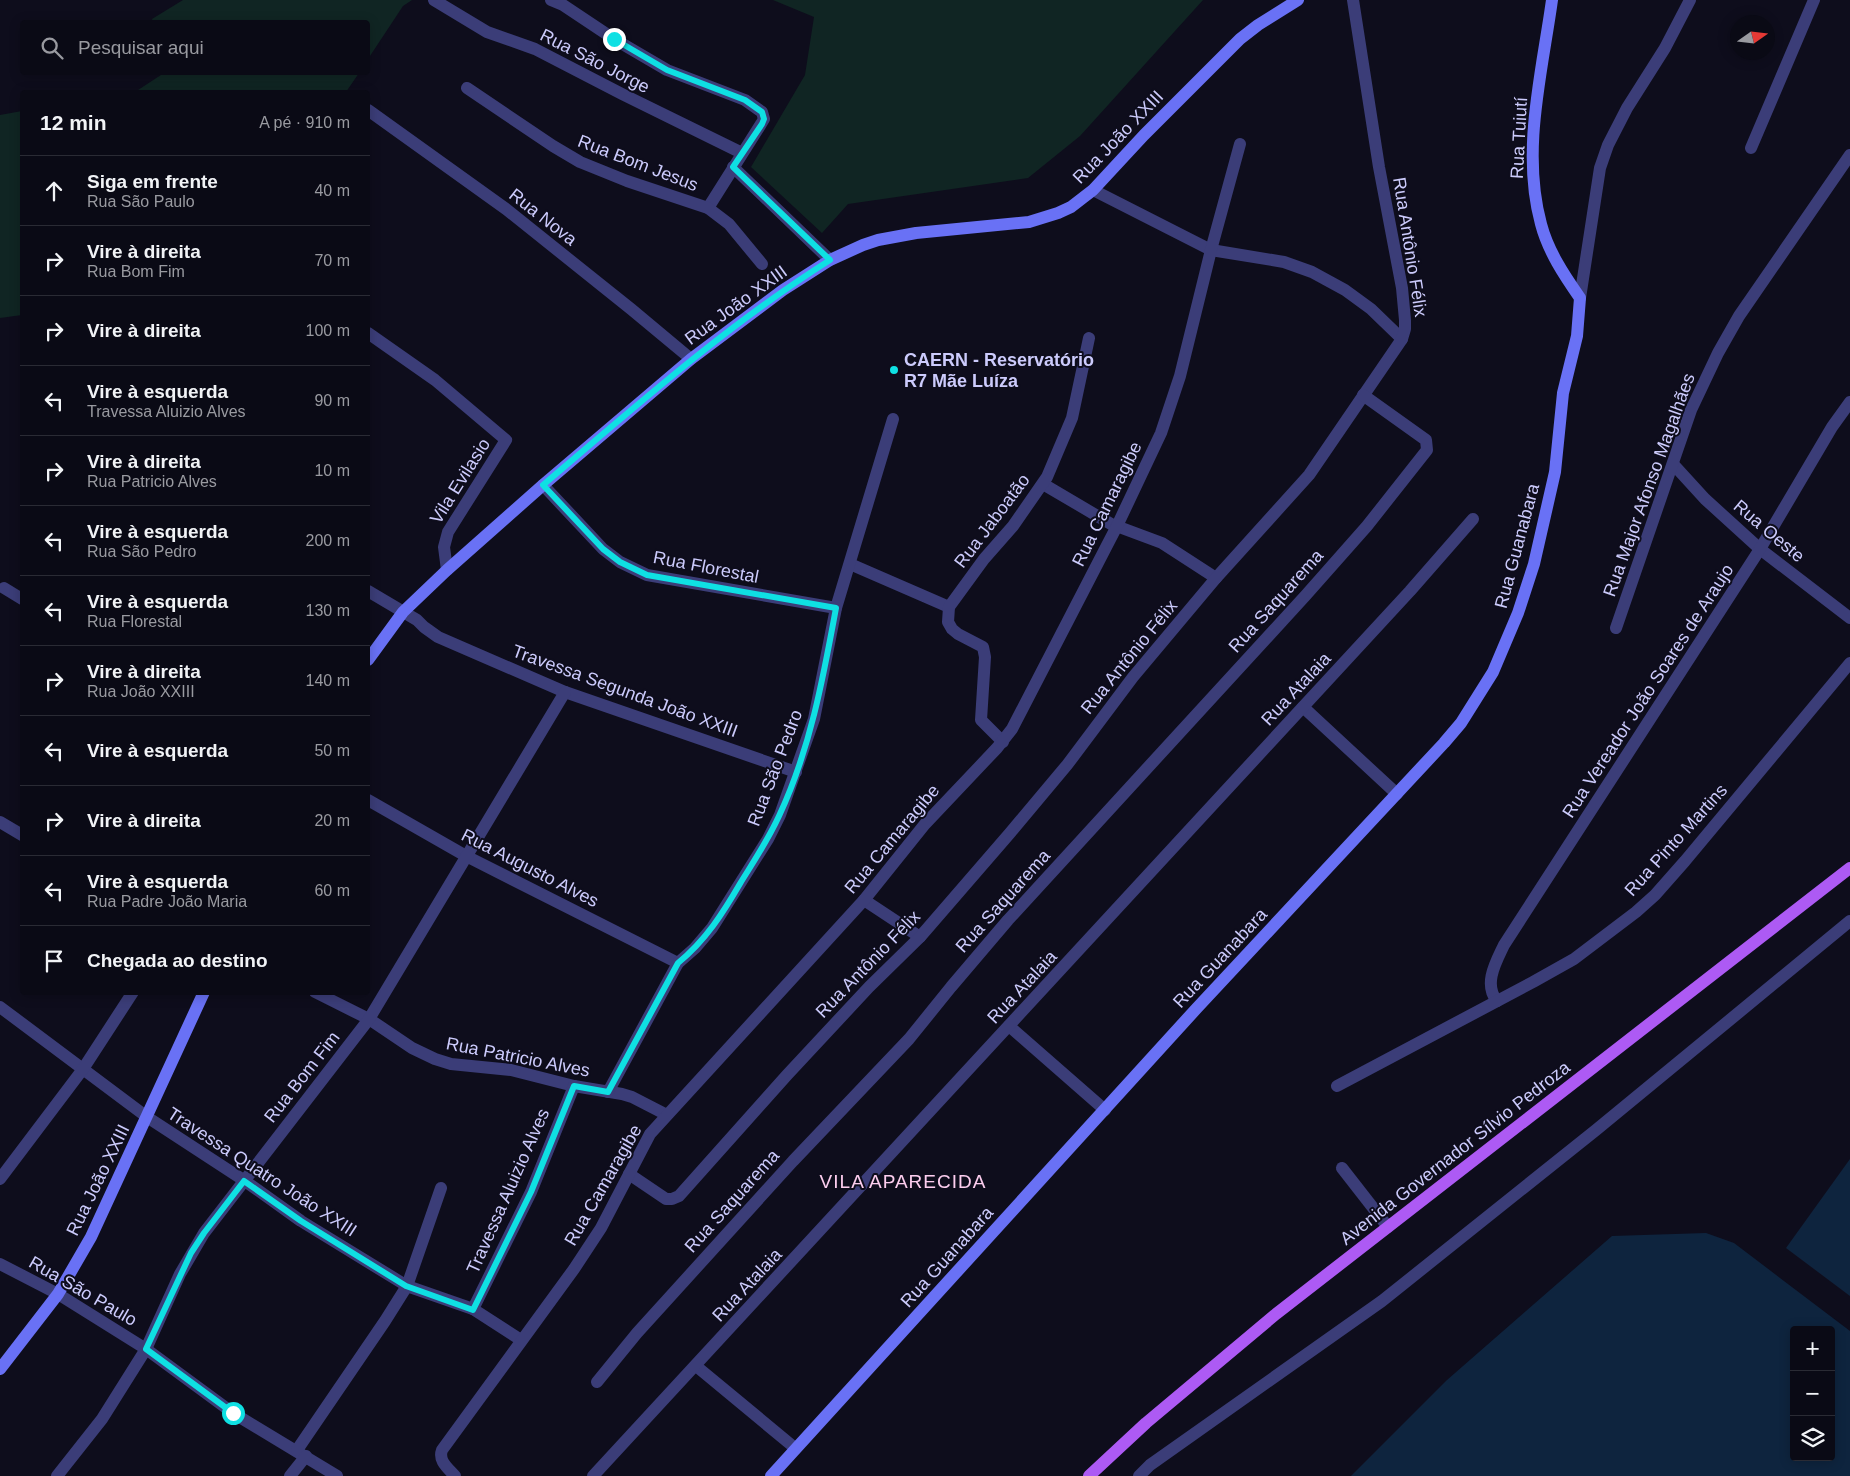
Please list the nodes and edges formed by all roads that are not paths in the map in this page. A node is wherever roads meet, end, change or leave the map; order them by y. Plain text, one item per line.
1 (434, 0) edge
2 (551, 0) edge
3 (1298, 0) edge
4 (1353, 0) edge
5 (1552, 0) edge
6 (1690, 0) edge
7 (1814, 0) edge
8 (467, 88) dead end
9 (370, 111) edge
10 (1240, 144) dead end
11 (1751, 148) dead end
12 (742, 153) junction
13 (1850, 155) edge
14 (733, 167) junction
15 (1093, 190) junction
16 (708, 208) junction
17 (1211, 250) junction
18 (830, 260) junction
19 (762, 264) dead end
20 (1580, 298) junction
21 (370, 334) edge
22 (1089, 338) dead end
23 (1402, 338) junction
24 (691, 359) junction
25 (1363, 395) junction
26 (1850, 402) edge
27 (893, 419) dead end
28 (1673, 464) junction
29 (1042, 484) junction
30 (543, 485) junction
31 (1473, 519) dead end
32 (1118, 526) junction
33 (1760, 549) junction
34 (850, 564) junction
35 (447, 570) junction
36 (1216, 578) junction
37 (4, 588) dead end
38 (370, 591) edge
39 (20, 598) edge
40 (949, 607) junction
41 (836, 608) junction
42 (403, 612) junction
43 (1850, 618) edge
44 (1616, 628) dead end
45 (370, 657) edge
46 (1850, 663) edge
47 (565, 692) junction
48 (1303, 707) junction
49 (1003, 742) junction
50 (796, 772) junction
51 (1397, 794) junction
52 (370, 801) edge
53 (0, 822) edge
54 (20, 834) edge
55 (466, 856) junction
56 (1850, 868) edge
57 (864, 900) junction
58 (1850, 921) edge
59 (920, 936) junction
60 (678, 963) junction
61 (130, 995) edge
62 (203, 995) edge
63 (321, 995) edge
64 (1497, 1001) junction
65 (0, 1007) edge
66 (368, 1019) junction
67 (1009, 1026) junction
68 (83, 1069) junction
69 (574, 1086) junction
70 (1337, 1086) dead end
71 (608, 1092) junction
72 (1105, 1110) junction
73 (667, 1115) junction
74 (147, 1117) junction
75 (1342, 1168) dead end
76 (629, 1174) junction
77 (0, 1179) edge
78 (244, 1181) junction
79 (441, 1188) dead end
80 (1388, 1227) junction
81 (0, 1264) edge
82 (406, 1286) junction
83 (58, 1294) junction
84 (473, 1310) junction
85 (521, 1340) junction
86 (146, 1349) junction
87 (696, 1366) junction
88 (0, 1369) edge
89 (597, 1382) dead end
90 (795, 1448) junction
91 (301, 1453) junction
92 (57, 1476) edge
93 (290, 1476) edge
94 (337, 1476) edge
95 (455, 1476) edge
96 (594, 1476) edge
97 (771, 1476) edge
98 (1089, 1476) edge
99 (1139, 1476) edge

1 - 12 street, Rua São Jorge
2 - 12 street
3 - 15 street, Rua João XXIII
4 - 23 street, Rua Antônio Félix
5 - 20 street, Rua Tuiutí
6 - 20 street
7 - 11 street
8 - 16 street, Rua Bom Jesus
9 - 24 street, Rua Nova
10 - 17 street, Rua Camaragibe
12 - 14 street
13 - 28 street, Rua Major Afonso Magalhães
14 - 16 street
14 - 18 street
15 - 17 street
15 - 18 street, Rua João XXIII
16 - 19 street, Rua Bom Jesus
17 - 23 street
17 - 32 street, Rua Camaragibe
18 - 24 street, Rua João XXIII
20 - 51 street, Rua Guanabara
21 - 35 street, Vila Evilasio
22 - 29 street, Rua Jaboatão
23 - 25 street, Rua Antônio Félix
24 - 30 street, Rua João XXIII
25 - 36 street, Rua Antônio Félix
25 - 89 street, Rua Saquarema
26 - 33 street, Rua Vereador João Soares de Araujo
27 - 34 street, Rua São Pedro
28 - 33 street, Rua Oeste
28 - 44 street, Rua Major Afonso Magalhães
29 - 32 street
29 - 40 street, Rua Jaboatão
30 - 35 street, Rua João XXIII
30 - 41 street, Rua Florestal
31 - 48 street, Rua Atalaia
32 - 36 street
32 - 49 street, Rua Camaragibe
33 - 43 street, Rua Oeste
33 - 64 street, Rua Vereador João Soares de Araujo
34 - 40 street
34 - 41 street, Rua São Pedro
35 - 42 street, Rua João XXIII
36 - 59 street, Rua Antônio Félix
37 - 39 street
38 - 42 street, Travessa Segunda João XXIII
40 - 49 street
41 - 50 street, Rua São Pedro
42 - 45 street, Rua João XXIII
42 - 47 street, Travessa Segunda João XXIII
46 - 64 street, Rua Pinto Martins
47 - 50 street, Travessa Segunda João XXIII
47 - 55 street, Rua Bom Fim
48 - 51 street
48 - 67 street, Rua Atalaia
49 - 57 street, Rua Camaragibe
50 - 60 street, Rua São Pedro
51 - 72 street, Rua Guanabara
52 - 55 street, Rua Augusto Alves
53 - 54 street
55 - 60 street, Rua Augusto Alves
55 - 66 street, Rua Bom Fim
56 - 80 main road, Avenida Governador Sílvio Pedroza
57 - 59 street
57 - 73 street, Rua Camaragibe
58 - 99 street
59 - 76 street, Rua Antônio Félix
60 - 71 street, Rua São Pedro
61 - 68 street
62 - 74 street, Rua João XXIII
63 - 66 street, Rua Patricio Alves
64 - 70 street, Rua Pinto Martins
65 - 68 street, Travessa Quatro João XXIII
66 - 69 street, Rua Patricio Alves
66 - 78 street, Rua Bom Fim
67 - 72 street
67 - 87 street, Rua Atalaia
68 - 74 street, Travessa Quatro João XXIII
68 - 77 street
69 - 71 street, Rua Patricio Alves
69 - 84 street, Travessa Aluizio Alves
71 - 73 street, Rua Patricio Alves
72 - 90 street, Rua Guanabara
73 - 76 street, Rua Camaragibe
74 - 78 street, Travessa Quatro João XXIII
74 - 83 street, Rua João XXIII
75 - 80 street
76 - 85 street, Rua Camaragibe
78 - 82 street, Travessa Quatro João XXIII
78 - 86 street, Rua Bom Fim
79 - 82 street
80 - 98 main road, Avenida Governador Sílvio Pedroza
81 - 83 street, Rua São Paulo
82 - 84 street, Travessa Quatro João XXIII
82 - 91 street
83 - 86 street, Rua São Paulo
83 - 88 street, Rua João XXIII
84 - 85 street, Travessa Quatro João XXIII
85 - 95 street, Rua Camaragibe
86 - 91 street, Rua São Paulo
86 - 92 street, Rua Bom Fim
87 - 90 street
87 - 96 street, Rua Atalaia
90 - 97 street, Rua Guanabara
91 - 93 street
91 - 94 street, Rua São Paulo

